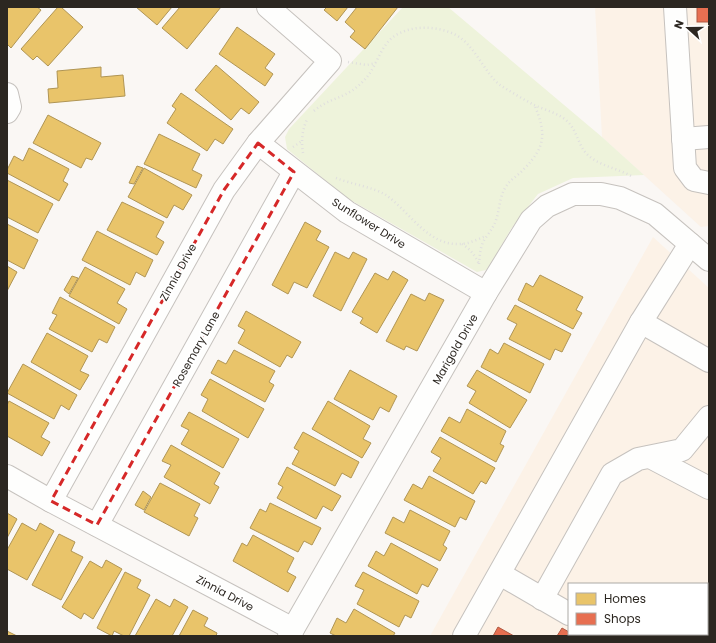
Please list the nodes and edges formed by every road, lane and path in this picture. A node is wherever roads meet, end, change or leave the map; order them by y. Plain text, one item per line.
1 (268, 7) edge
2 (675, 7) edge
3 (339, 62) junction
4 (376, 63) junction
5 (7, 94) edge
6 (534, 105) junction
7 (7, 112) edge
8 (709, 138) edge
9 (683, 139) junction
10 (302, 141) junction
11 (258, 144) junction
12 (291, 149) dead end
13 (299, 164) junction
14 (332, 176) dead end
15 (633, 177) dead end
16 (709, 183) edge
17 (486, 236) junction
18 (462, 244) junction
19 (690, 244) junction
20 (709, 260) edge
21 (479, 264) junction
22 (482, 270) dead end
23 (486, 293) junction
24 (641, 322) junction
25 (709, 361) edge
26 (709, 417) edge
27 (650, 457) junction
28 (7, 476) edge
29 (709, 488) edge
30 (51, 501) junction
31 (97, 525) junction
32 (500, 574) junction
33 (542, 599) junction
34 (568, 613) edge
35 (291, 633) edge
36 (464, 636) edge

1 - 3 street
2 - 9 street
3 - 4 path
3 - 11 street, Zinnia Drive
4 - 6 path
4 - 10 path
5 - 7 street
6 - 15 path
6 - 17 path
8 - 9 street
9 - 16 street
10 - 12 path
10 - 13 path
11 - 13 street, Sunflower Drive
11 - 30 street, Zinnia Drive
13 - 23 street, Sunflower Drive
13 - 31 street, Rosemary Lane
14 - 18 path
17 - 18 path
17 - 21 path
18 - 21 path
19 - 20 street, Marigold Drive
19 - 23 street, Marigold Drive
19 - 24 street
21 - 22 path
23 - 35 street, Marigold Drive
24 - 25 street
24 - 32 street
26 - 27 street
27 - 29 street
27 - 33 street
28 - 30 street, Zinnia Drive
30 - 31 street, Zinnia Drive
31 - 35 street, Zinnia Drive
32 - 33 street
32 - 36 street
33 - 34 street

